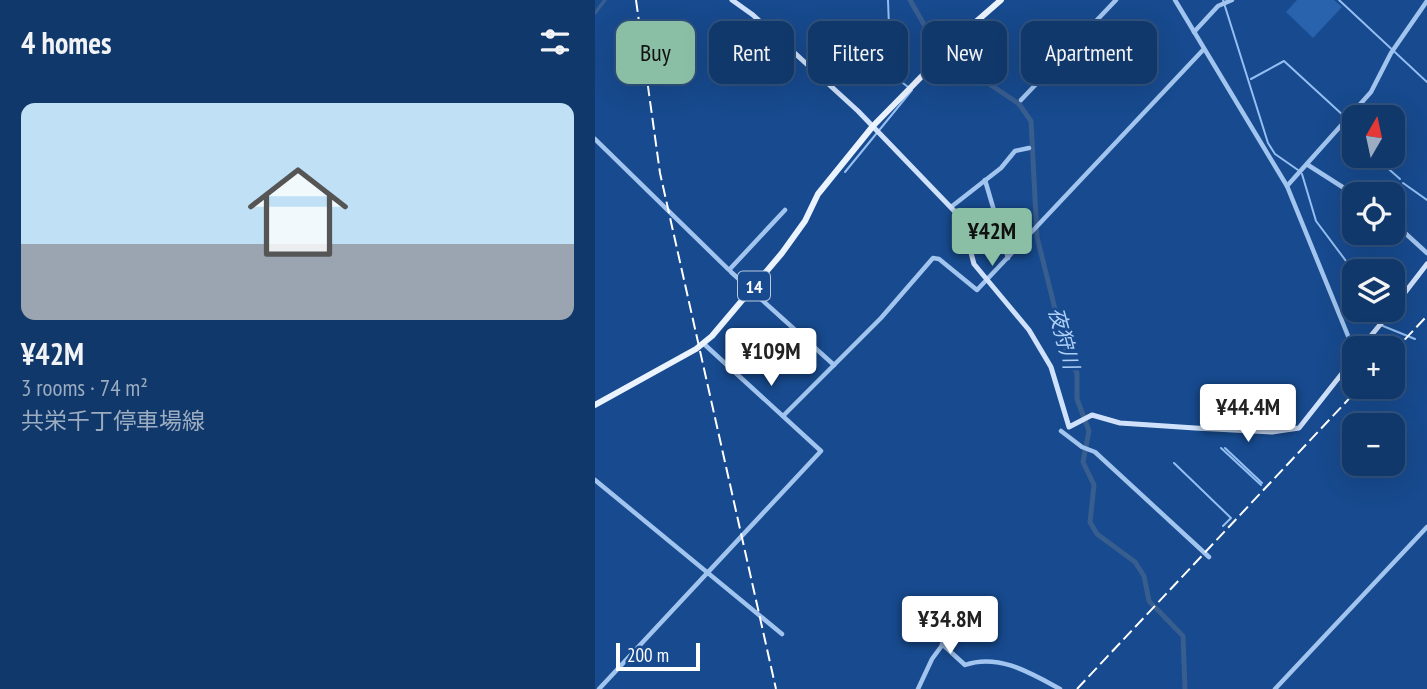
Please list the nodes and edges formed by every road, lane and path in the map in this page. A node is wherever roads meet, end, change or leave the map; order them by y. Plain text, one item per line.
1 (732, 0) edge
2 (1001, 0) edge
3 (1116, 0) edge
4 (1175, 0) edge
5 (1232, 0) edge
6 (1427, 1) edge
7 (1194, 32) junction
8 (1203, 50) junction
9 (1021, 100) dead end
10 (874, 126) junction
11 (595, 139) edge
12 (1030, 148) dead end
13 (1308, 165) junction
14 (985, 180) junction
15 (1287, 186) junction
16 (1342, 187) edge
17 (951, 207) junction
18 (785, 210) dead end
19 (1405, 233) edge
20 (1427, 253) edge
21 (1008, 258) junction
22 (1427, 264) edge
23 (731, 272) dead end
24 (986, 281) junction
25 (751, 290) junction
26 (1405, 292) edge
27 (1382, 322) edge
28 (1347, 336) edge
29 (1370, 336) edge
30 (704, 344) junction
31 (834, 365) junction
32 (1342, 372) edge
33 (595, 405) edge
34 (783, 416) junction
35 (1061, 431) dead end
36 (595, 480) edge
37 (1427, 527) edge
38 (1209, 557) dead end
39 (708, 572) junction
40 (965, 614) dead end
41 (782, 634) dead end
42 (942, 645) junction
43 (599, 689) edge
44 (918, 689) edge
45 (1060, 689) edge
46 (1275, 689) edge

1 - 10 main road
2 - 10 main road, 14
3 - 9 street
4 - 7 street
5 - 7 street
6 - 13 street
7 - 8 street
8 - 15 street
8 - 21 street
10 - 17 main road
10 - 25 main road, 14
11 - 18 street
12 - 14 street
13 - 15 street
13 - 16 street
14 - 17 street
14 - 21 street
15 - 28 street
17 - 24 main road
19 - 20 street
21 - 24 street
22 - 26 main road
23 - 25 street
24 - 31 street
24 - 32 main road
25 - 30 main road, 14
25 - 31 street
27 - 29 main road
30 - 33 main road, 14
30 - 34 street
31 - 34 street
34 - 39 street
35 - 38 street
36 - 39 street
37 - 46 street
39 - 41 street
39 - 43 street
40 - 42 street
42 - 44 street
42 - 45 street

